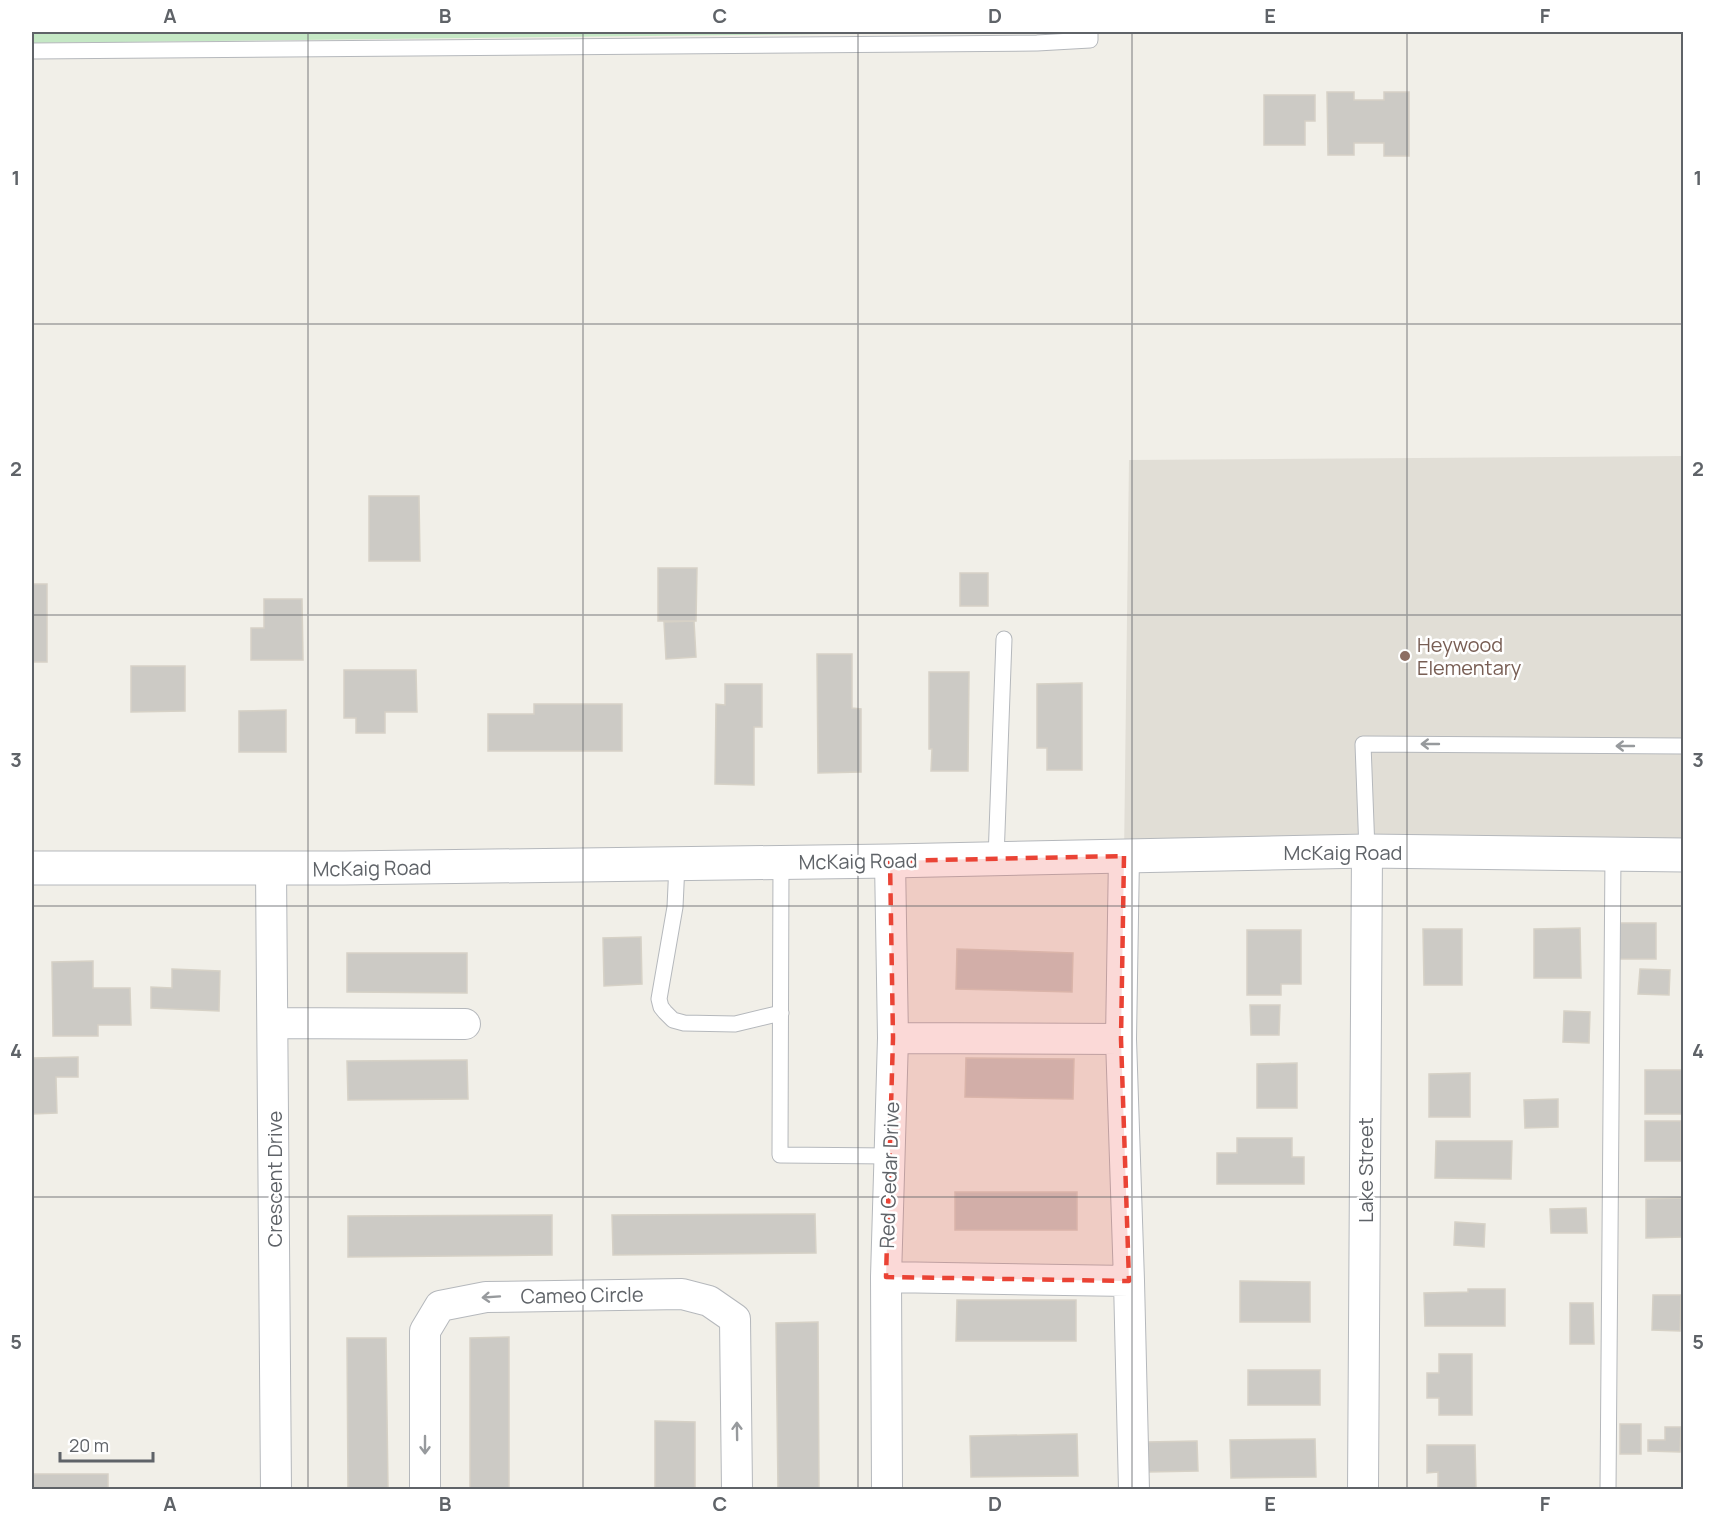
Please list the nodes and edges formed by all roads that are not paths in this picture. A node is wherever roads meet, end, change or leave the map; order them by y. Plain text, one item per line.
1 (1090, 32) edge
2 (32, 51) edge
3 (1004, 639) dead end
4 (1683, 747) edge
5 (1367, 851) junction
6 (1613, 855) junction
7 (1683, 855) edge
8 (1124, 856) junction
9 (996, 859) junction
10 (890, 861) junction
11 (781, 862) junction
12 (677, 864) junction
13 (32, 868) edge
14 (271, 869) junction
15 (781, 1013) junction
16 (273, 1023) junction
17 (465, 1024) dead end
18 (893, 1038) junction
19 (1121, 1039) junction
20 (890, 1156) junction
21 (886, 1277) junction
22 (1129, 1281) junction
23 (276, 1490) edge
24 (425, 1490) edge
25 (737, 1490) edge
26 (887, 1490) edge
27 (1134, 1490) edge
28 (1363, 1490) edge
29 (1608, 1490) edge

1 - 2 lane
3 - 9 lane
4 -> 5 lane
5 - 6 street, McKaig Road
5 - 8 street, McKaig Road
5 - 28 street, Lake Street
6 - 7 street, McKaig Road
6 - 29 lane
8 - 9 street, McKaig Road
8 - 19 street
9 - 10 street, McKaig Road
10 - 11 street, McKaig Road
10 - 18 street, Red Cedar Drive
11 - 12 street, McKaig Road
11 - 15 lane
12 - 14 street, McKaig Road
12 - 15 lane
13 - 14 street, McKaig Road
14 - 16 street, Crescent Drive
15 - 20 lane
16 - 17 street
16 - 23 street, Crescent Drive
18 - 19 street
18 - 20 street, Red Cedar Drive
19 - 22 street
20 - 21 street, Red Cedar Drive
21 - 22 street
21 - 26 street, Red Cedar Drive
22 - 27 street
25 -> 24 street, Cameo Circle

